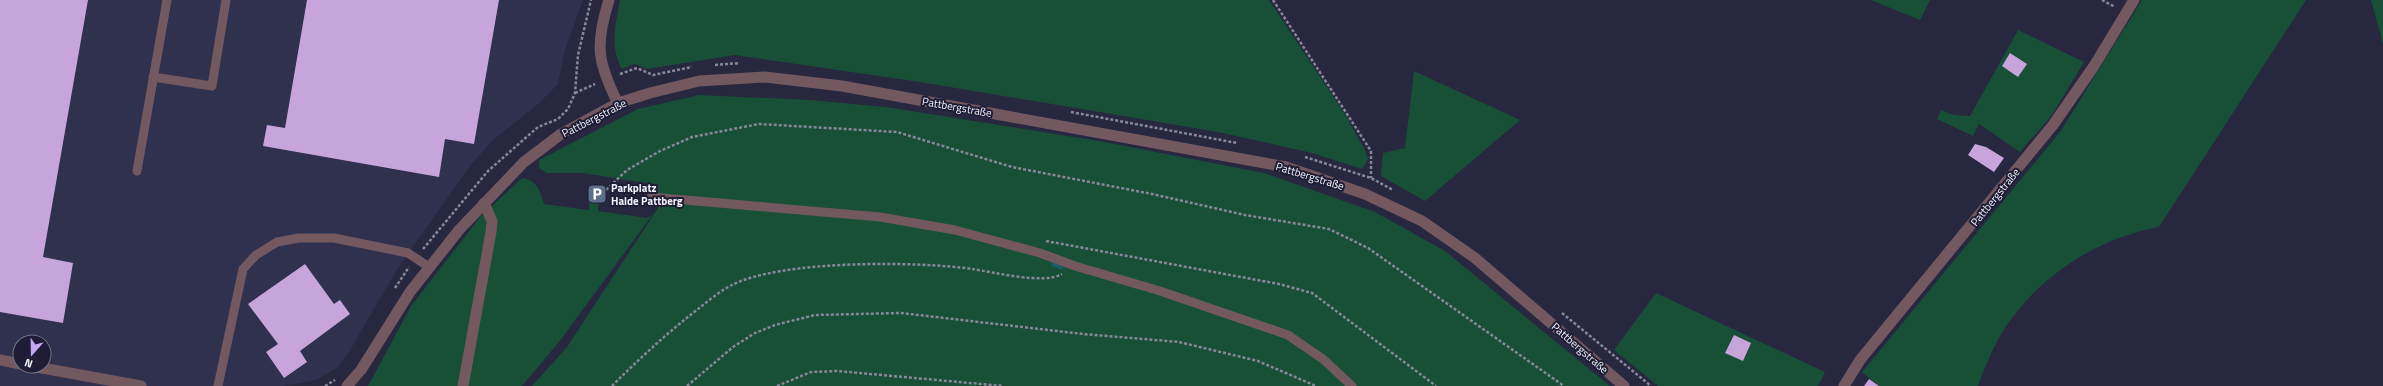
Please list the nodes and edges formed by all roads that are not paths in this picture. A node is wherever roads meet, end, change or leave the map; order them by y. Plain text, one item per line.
1 (167, 0) edge
2 (226, 0) edge
3 (609, 0) edge
4 (2134, 0) edge
5 (153, 77) junction
6 (618, 103) junction
7 (137, 171) dead end
8 (651, 197) dead end
9 (484, 203) junction
10 (430, 267) junction
11 (0, 360) edge
12 (12, 362) edge
13 (52, 370) edge
14 (141, 386) edge
15 (218, 386) edge
16 (347, 386) edge
17 (463, 386) edge
18 (1352, 386) edge
19 (1624, 386) edge
20 (1844, 386) edge

1 - 5 lane
2 - 5 lane
3 - 6 street
4 - 20 street, Pattbergstraße
5 - 7 lane
6 - 9 street, Pattbergstraße
6 - 19 street, Pattbergstraße
8 - 18 lane
9 - 10 street, Pattbergstraße
9 - 17 street
10 - 15 lane
10 - 16 street, Pattbergstraße
11 - 12 street
13 - 14 street

